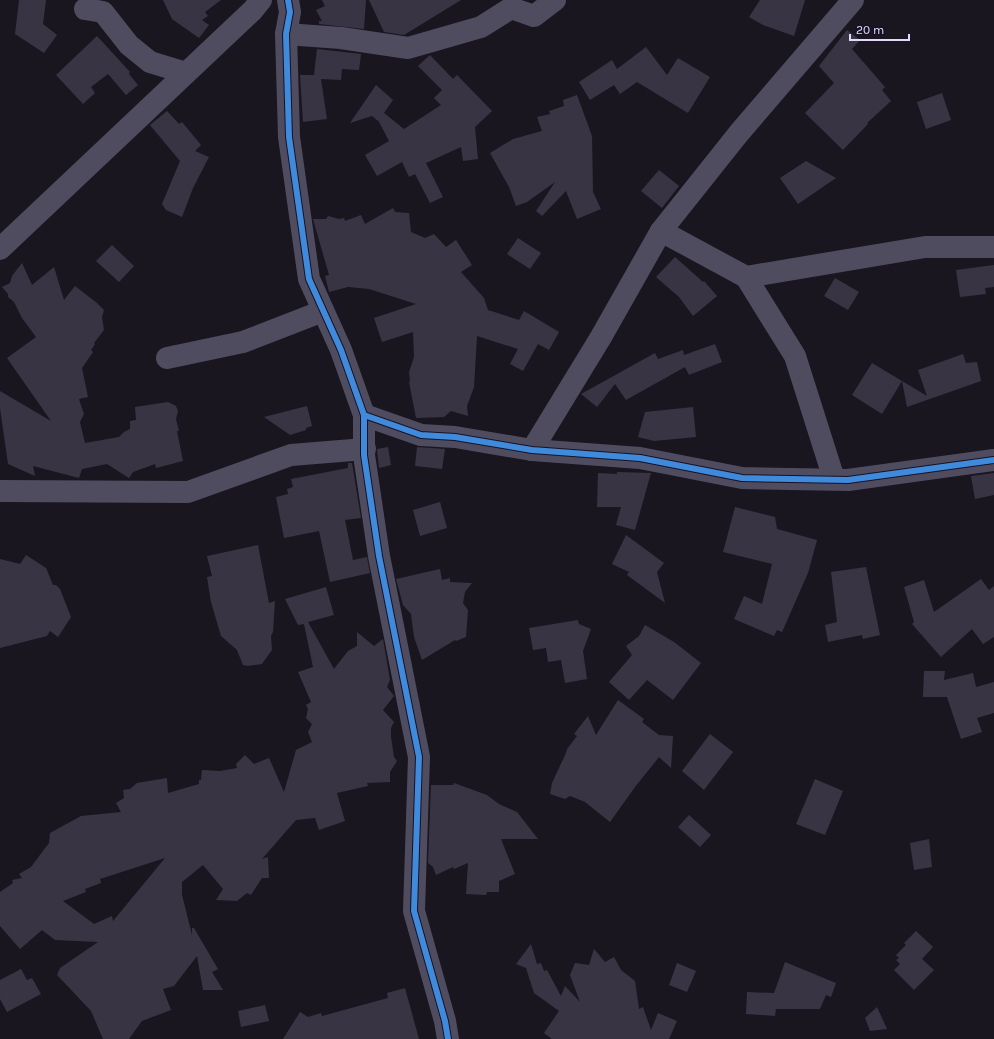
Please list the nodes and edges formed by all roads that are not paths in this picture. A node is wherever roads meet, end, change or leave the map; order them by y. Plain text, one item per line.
1 (261, 0) edge
2 (288, 0) edge
3 (555, 0) edge
4 (853, 0) edge
5 (512, 4) edge
6 (85, 9) dead end
7 (286, 34) junction
8 (186, 73) junction
9 (660, 232) junction
10 (994, 247) edge
11 (0, 249) edge
12 (746, 277) junction
13 (323, 311) junction
14 (167, 358) dead end
15 (364, 415) junction
16 (366, 449) junction
17 (532, 450) junction
18 (994, 460) edge
19 (834, 480) junction
20 (0, 491) edge
21 (448, 1039) edge

1 - 8 street
2 - 7 street
3 - 5 street
4 - 9 street
5 - 7 street
6 - 8 street
7 - 13 street
8 - 11 street
9 - 12 street
9 - 17 street
10 - 12 street
12 - 19 street
13 - 14 street
13 - 15 street
15 - 16 street
15 - 17 street
16 - 20 street
16 - 21 street
17 - 19 street
18 - 19 street

